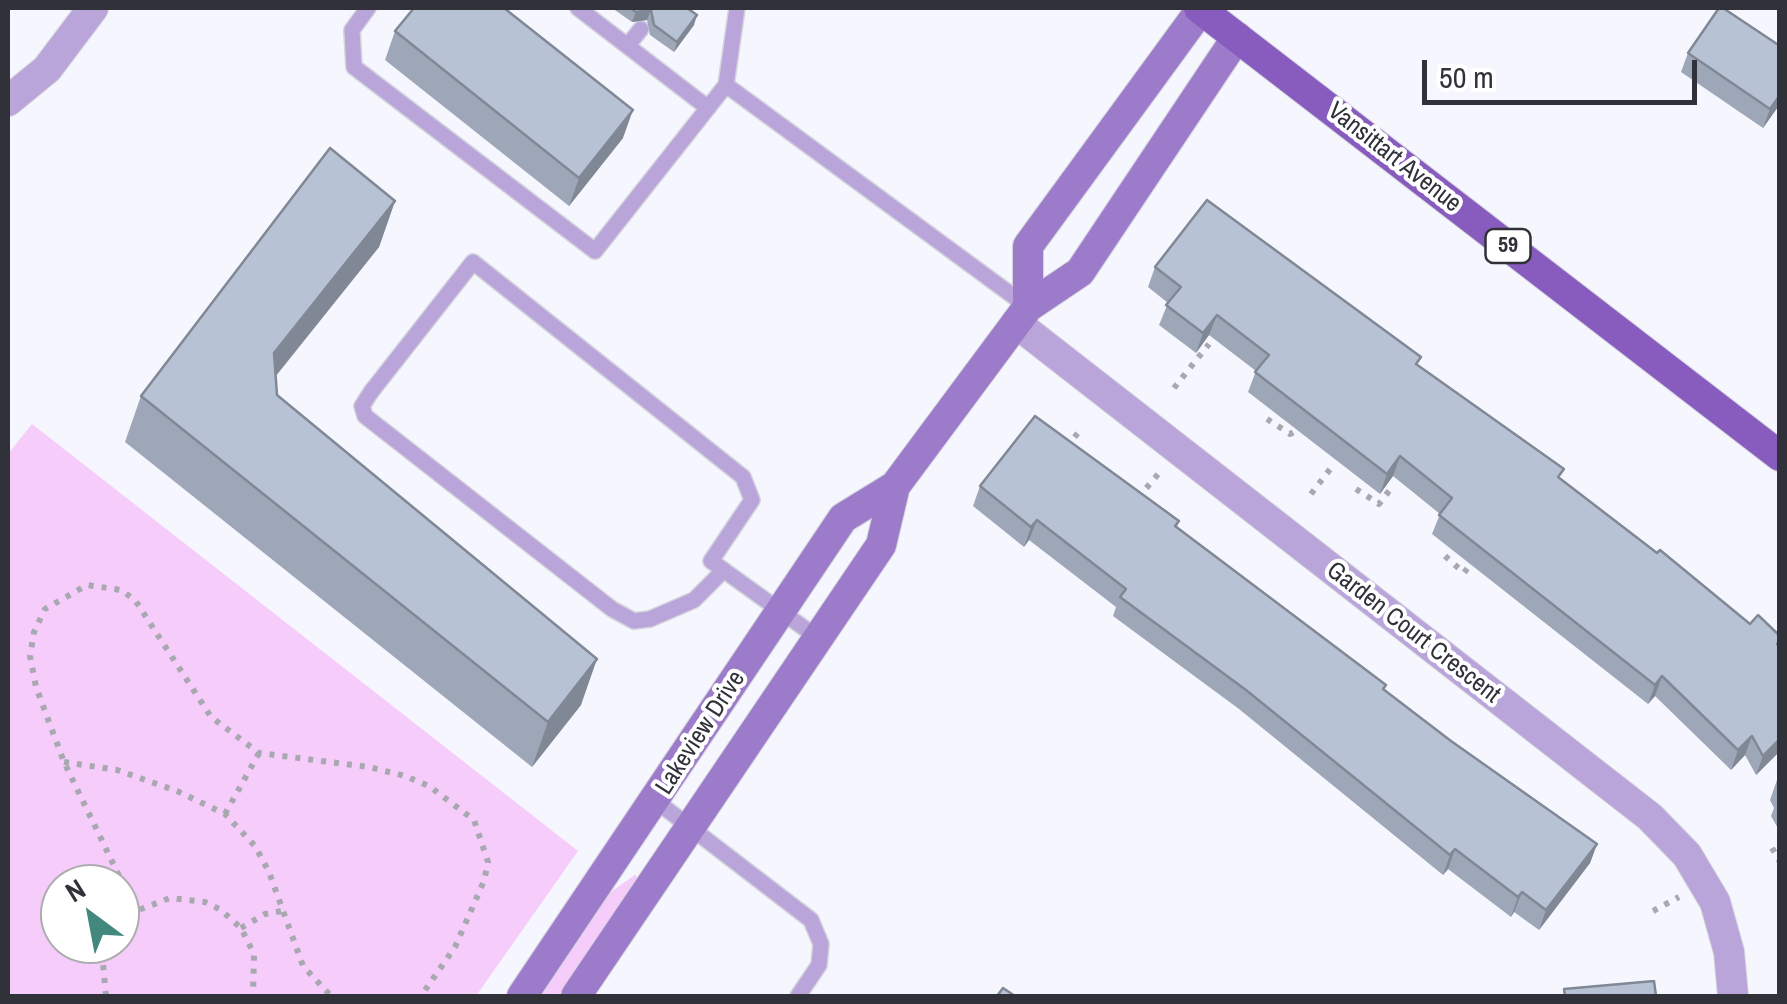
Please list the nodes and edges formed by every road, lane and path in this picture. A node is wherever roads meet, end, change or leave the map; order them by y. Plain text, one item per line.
1 (93, 8) edge
2 (368, 8) edge
3 (737, 8) edge
4 (1201, 8) edge
5 (587, 10) edge
6 (641, 29) dead end
7 (1237, 36) junction
8 (628, 45) junction
9 (726, 85) junction
10 (8, 102) edge
11 (708, 108) junction
12 (1022, 315) junction
13 (1209, 344) edge
14 (1174, 388) dead end
15 (1267, 419) dead end
16 (1306, 422) edge
17 (1078, 433) dead end
18 (1178, 451) junction
19 (1780, 456) edge
20 (1057, 458) edge
21 (1331, 468) dead end
22 (895, 486) junction
23 (1392, 487) edge
24 (1356, 489) dead end
25 (1311, 494) dead end
26 (1128, 511) edge
27 (1479, 553) edge
28 (1445, 556) dead end
29 (724, 570) junction
30 (781, 612) junction
31 (818, 638) junction
32 (259, 753) junction
33 (64, 762) junction
34 (656, 801) junction
35 (225, 814) junction
36 (691, 827) junction
37 (1772, 848) dead end
38 (1780, 862) edge
39 (113, 864) edge
40 (140, 909) edge
41 (282, 911) junction
42 (241, 928) junction
43 (103, 964) edge
44 (106, 996) edge
45 (256, 996) edge
46 (331, 996) edge
47 (421, 996) edge
48 (522, 996) edge
49 (576, 996) edge
50 (798, 996) edge
51 (1733, 996) edge

1 - 10 street
2 - 11 lane
3 - 9 lane
4 - 7 main road, Vansittart Avenue / 59
4 - 12 street
5 - 8 lane
6 - 8 lane
7 - 12 street, Lakeview Drive
7 - 19 main road, Vansittart Avenue / 59
8 - 11 lane
9 - 11 lane
9 - 12 lane
12 - 18 street, Garden Court Crescent
12 - 22 street, Lakeview Drive
13 - 14 path
15 - 16 path
17 - 20 path
18 - 26 path
18 - 51 street, Garden Court Crescent
21 - 25 path
22 - 30 street, Lakeview Drive
22 - 31 street, Lakeview Drive
23 - 24 path
27 - 28 path
29 - 29 lane
29 - 30 lane
30 - 31 lane
30 - 34 street, Lakeview Drive
31 - 36 street, Lakeview Drive
32 - 33 path
32 - 35 path
32 - 47 path
33 - 35 path
33 - 39 path
34 - 36 lane
34 - 48 street, Lakeview Drive
35 - 41 path
36 - 49 street, Lakeview Drive
36 - 50 lane
37 - 38 path
40 - 42 path
41 - 42 path
41 - 46 path
42 - 45 path
43 - 44 path

